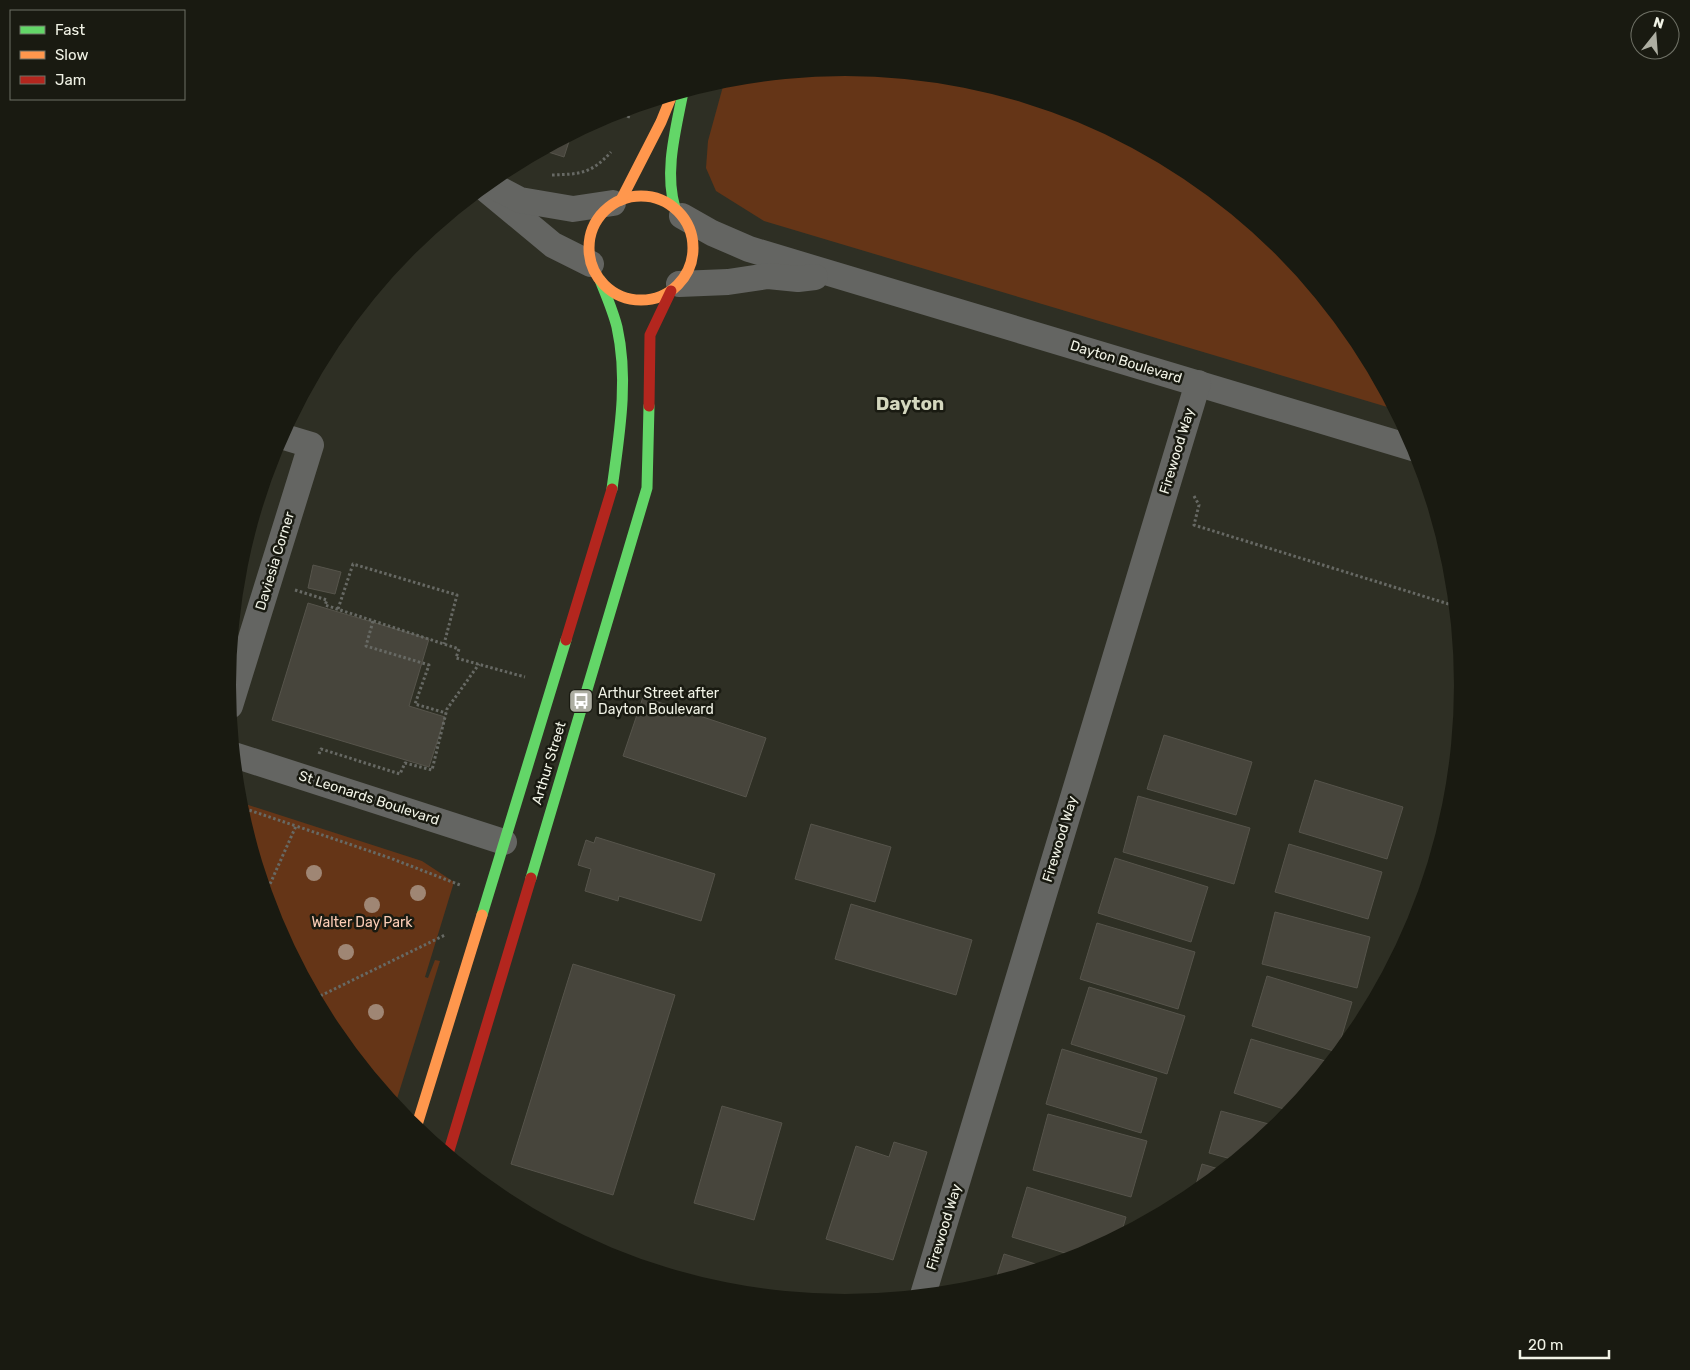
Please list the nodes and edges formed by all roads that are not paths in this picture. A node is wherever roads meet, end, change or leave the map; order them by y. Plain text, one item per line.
1 (682, 99) edge
2 (669, 103) edge
3 (496, 187) edge
4 (489, 192) edge
5 (617, 201) junction
6 (679, 212) junction
7 (596, 272) junction
8 (836, 274) junction
9 (675, 288) junction
10 (1198, 384) junction
11 (289, 438) edge
12 (1404, 445) edge
13 (236, 686) edge
14 (240, 757) edge
15 (504, 842) junction
16 (419, 1119) edge
17 (450, 1148) edge
18 (925, 1289) edge

1 - 6 street
2 - 5 street
3 - 5 street
4 - 7 street
5 - 6 street
5 - 7 street
6 - 8 street, Dayton Boulevard
6 - 9 street
7 - 9 street
7 - 15 street, Arthur Street
8 - 9 street, Dayton Boulevard
8 - 10 street, Dayton Boulevard
9 - 17 street, Arthur Street
10 - 12 street, Dayton Boulevard
10 - 18 street, Firewood Way
11 - 13 street, Daviesia Corner
14 - 15 street, St Leonards Boulevard
15 - 16 street, Arthur Street

